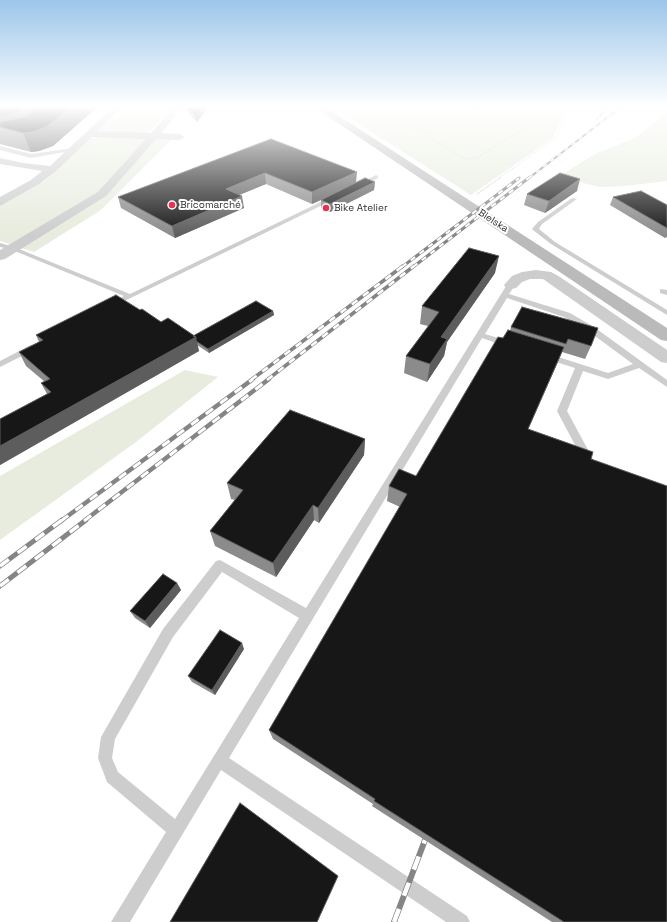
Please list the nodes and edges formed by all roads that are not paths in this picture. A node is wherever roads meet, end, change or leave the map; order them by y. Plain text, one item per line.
1 (8, 150) edge
2 (73, 150) joint
3 (141, 150) edge
4 (384, 150) edge
5 (0, 161) edge
6 (52, 169) junction
7 (376, 177) dead end
8 (350, 190) edge
9 (337, 196) edge
10 (574, 199) edge
11 (0, 202) edge
12 (0, 245) edge
13 (12, 248) junction
14 (0, 256) edge
15 (508, 290) junction
16 (129, 296) junction
17 (102, 310) edge
18 (667, 313) edge
19 (480, 335) junction
20 (667, 336) edge
21 (41, 343) edge
22 (516, 346) edge
23 (537, 353) edge
24 (667, 358) edge
25 (0, 364) edge
26 (640, 364) junction
27 (580, 367) junction
28 (667, 384) edge
29 (588, 459) edge
30 (308, 616) junction
31 (219, 760) junction
32 (176, 830) junction
33 (120, 922) edge
34 (461, 922) edge

1 - 2 lane
2 - 6 street
3 - 13 street
4 - 20 main road, Bielska
5 - 6 street
6 - 11 street
7 - 8 lane
9 - 16 lane
10 - 18 lane
12 - 13 lane
13 - 14 street
13 - 16 lane
15 - 19 lane
15 - 24 street
15 - 26 lane
16 - 17 lane
19 - 22 lane
19 - 30 lane
21 - 25 lane
23 - 27 lane
26 - 27 lane
26 - 28 lane
27 - 29 lane
30 - 31 lane
30 - 32 lane
31 - 32 lane
31 - 34 lane
32 - 33 lane

